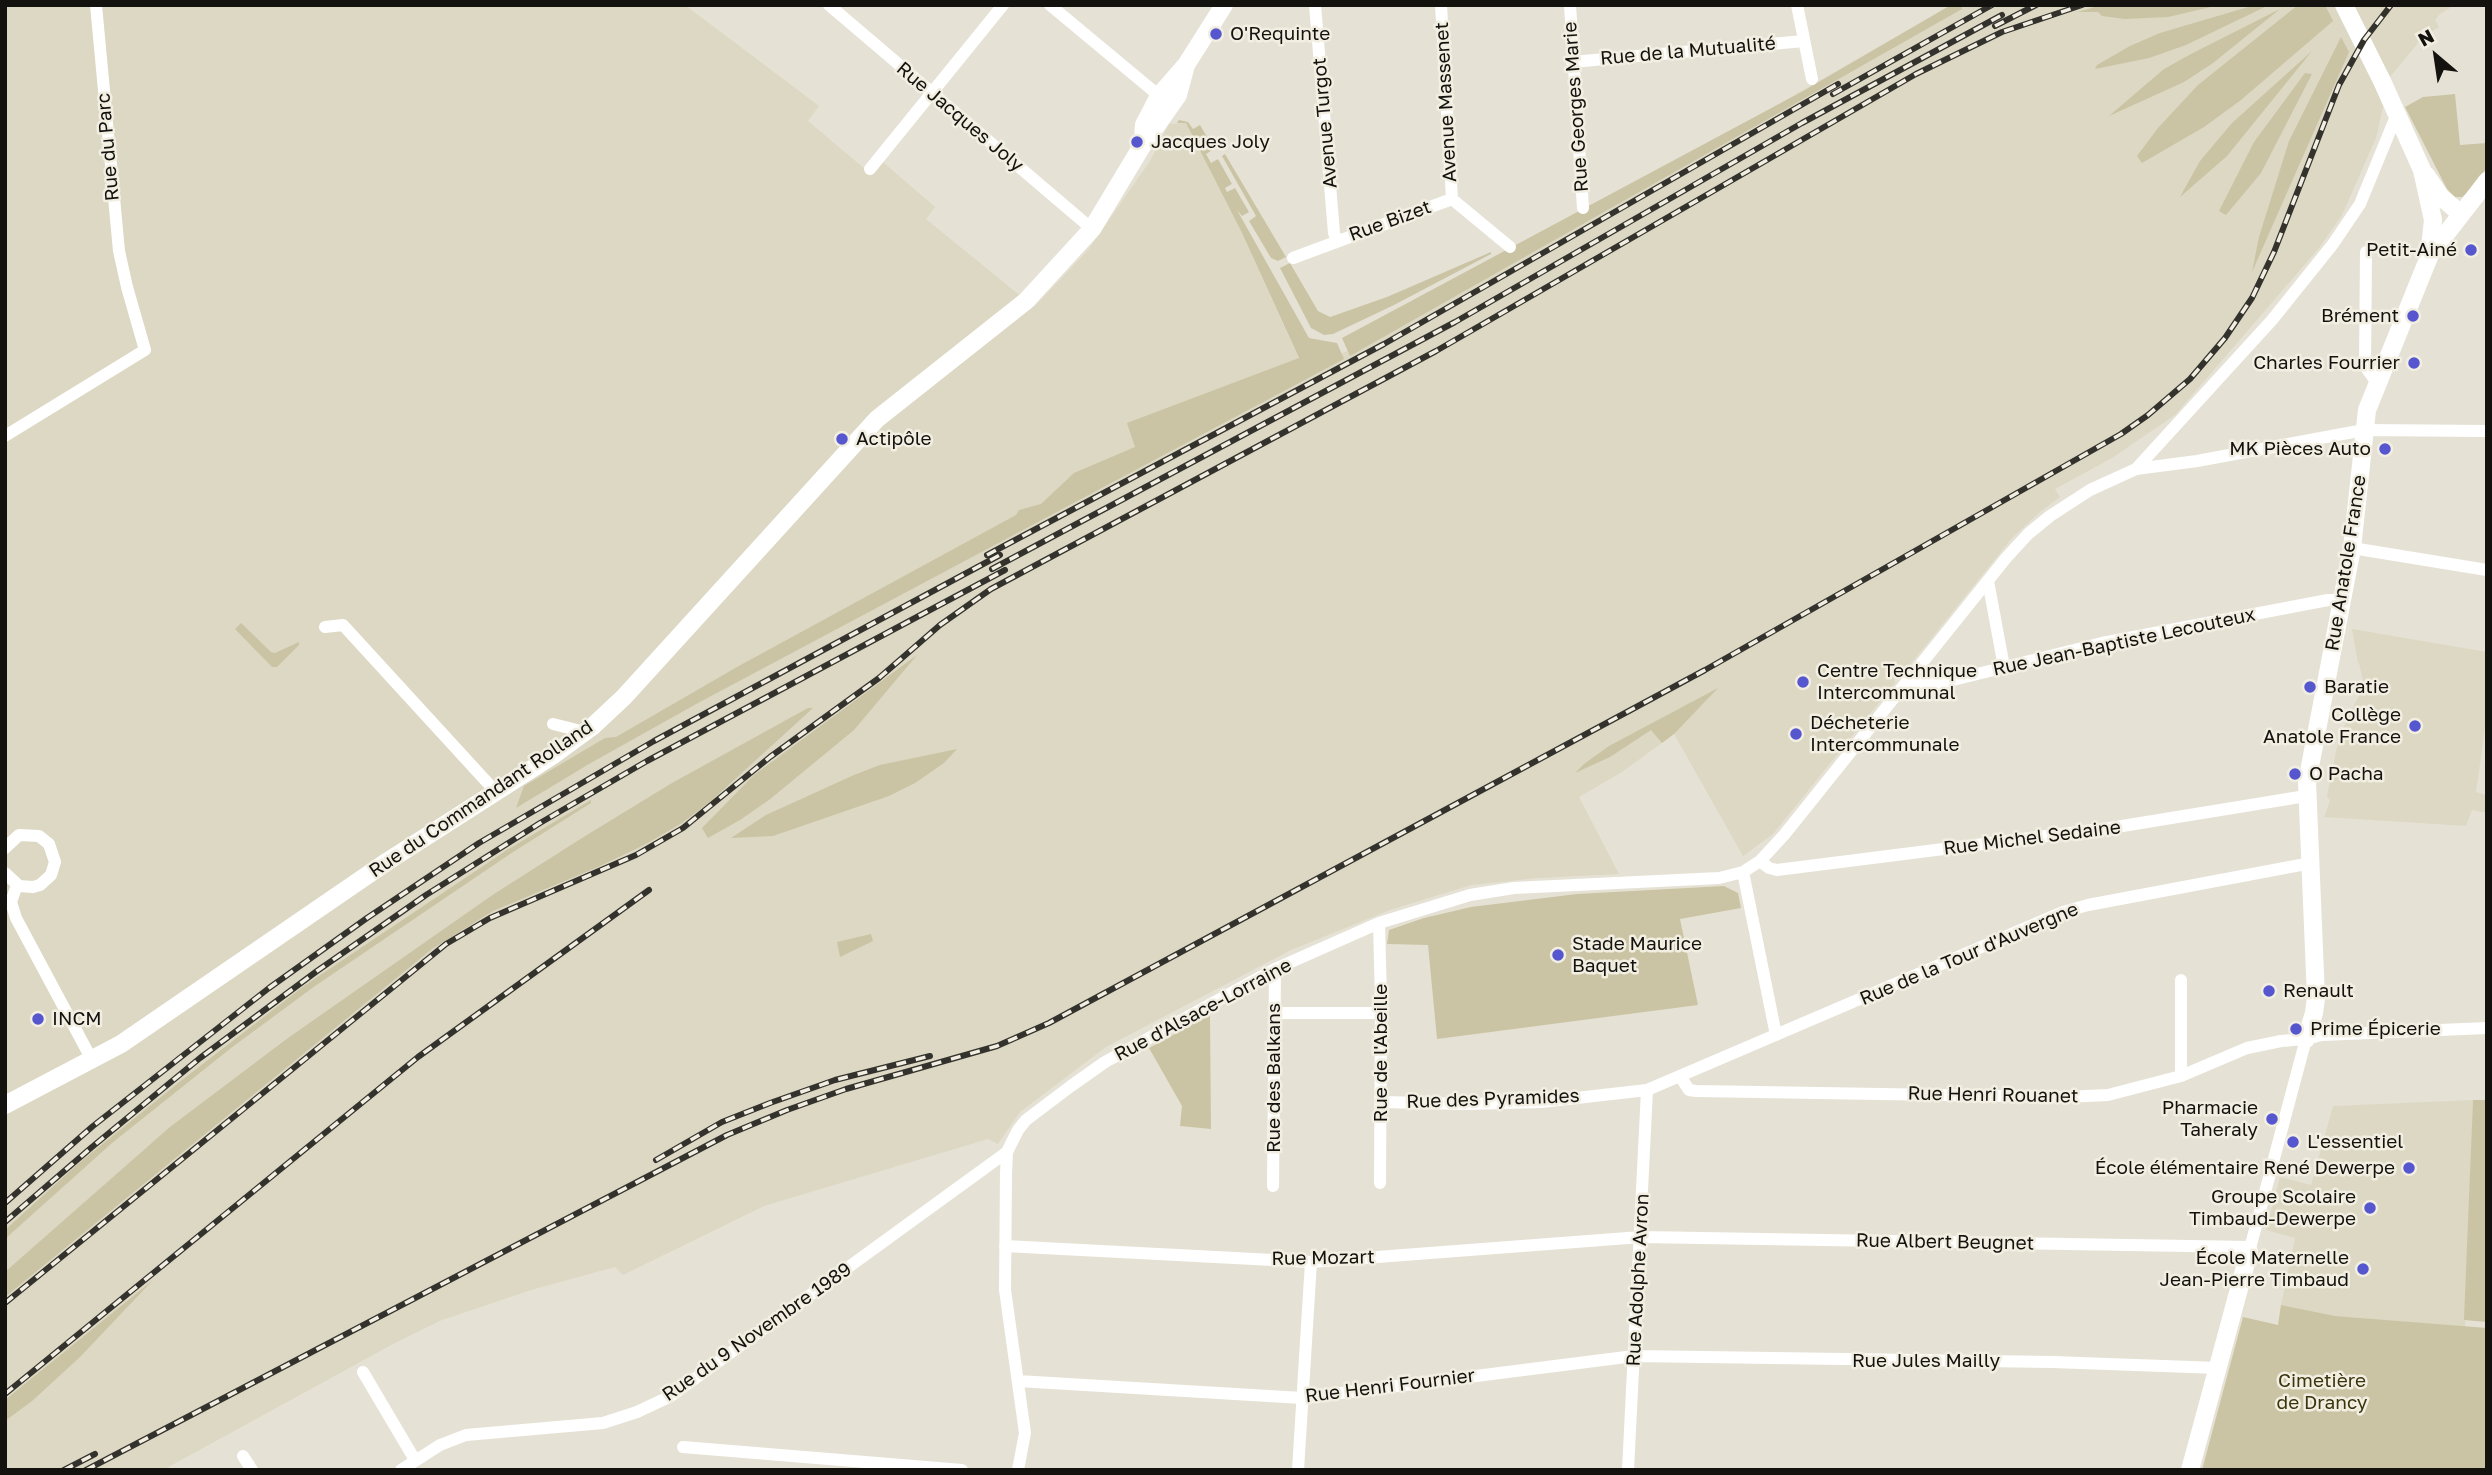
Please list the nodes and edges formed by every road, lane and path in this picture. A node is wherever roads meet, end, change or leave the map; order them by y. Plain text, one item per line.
1 (96, 5) edge
2 (103, 5) edge
3 (829, 5) edge
4 (1003, 5) edge
5 (1050, 5) edge
6 (1224, 5) edge
7 (1315, 5) edge
8 (1441, 5) edge
9 (1570, 5) edge
10 (1797, 5) edge
11 (2344, 5) edge
12 (98, 23) junction
13 (1804, 41) junction
14 (1572, 62) junction
15 (1812, 79) dead end
16 (931, 92) junction
17 (1165, 101) junction
18 (2397, 114) junction
19 (870, 169) dead end
20 (2422, 170) junction
21 (2487, 181) edge
22 (1452, 199) junction
23 (1583, 208) dead end
24 (2461, 209) junction
25 (2433, 219) junction
26 (1092, 229) junction
27 (2449, 231) junction
28 (1337, 241) junction
29 (1510, 247) dead end
30 (2366, 252) dead end
31 (2429, 257) junction
32 (1293, 258) dead end
33 (2377, 383) junction
34 (2364, 430) junction
35 (2487, 431) edge
36 (5, 436) edge
37 (2136, 469) junction
38 (2352, 548) junction
39 (2487, 570) edge
40 (1988, 581) junction
41 (2341, 600) junction
42 (325, 627) dead end
43 (2004, 667) junction
44 (1908, 680) junction
45 (553, 724) dead end
46 (585, 732) junction
47 (496, 792) junction
48 (2306, 796) junction
49 (5, 848) edge
50 (1760, 860) junction
51 (2311, 863) junction
52 (1743, 872) junction
53 (5, 873) edge
54 (17, 884) junction
55 (1379, 923) junction
56 (1275, 969) junction
57 (2181, 980) dead end
58 (1275, 1013) junction
59 (1381, 1013) junction
60 (2487, 1028) edge
61 (1776, 1035) junction
62 (2306, 1039) junction
63 (92, 1060) junction
64 (1680, 1076) junction
65 (2181, 1076) junction
66 (1647, 1090) junction
67 (1381, 1102) junction
68 (5, 1105) edge
69 (1007, 1152) junction
70 (1380, 1183) dead end
71 (1273, 1186) dead end
72 (1641, 1237) junction
73 (1005, 1246) junction
74 (2249, 1249) junction
75 (1311, 1262) junction
76 (1634, 1356) junction
77 (2218, 1368) junction
78 (363, 1372) dead end
79 (1018, 1381) junction
80 (1302, 1398) junction
81 (683, 1447) dead end
82 (243, 1456) dead end
83 (415, 1460) junction
84 (822, 1464) edge
85 (251, 1470) edge
86 (401, 1470) edge
87 (962, 1470) edge
88 (1018, 1470) edge
89 (1298, 1470) edge
90 (1628, 1470) edge
91 (2190, 1470) edge

1 - 12 street, Rue du Parc
2 - 12 street
3 - 16 street, Rue Jacques Joly
4 - 16 street
5 - 17 street
6 - 17 street, Rue du Commandant Rolland
7 - 28 street, Avenue Turgot
8 - 22 street, Avenue Massenet
9 - 14 street, Rue Georges Marie
10 - 13 street
11 - 18 street, Rue Anatole France
12 - 36 street, Rue du Parc
13 - 14 street, Rue de la Mutualité
13 - 15 street
14 - 23 street, Rue Georges Marie
16 - 19 street
16 - 26 street, Rue Jacques Joly
17 - 26 street, Rue du Commandant Rolland
18 - 20 street, Rue Anatole France
18 - 37 street
20 - 24 street
20 - 25 street, Rue Anatole France
21 - 24 street
22 - 28 street, Rue Bizet
22 - 29 street, Rue Bizet
24 - 25 street
24 - 27 street
25 - 27 street
25 - 31 street, Rue Anatole France
26 - 46 street, Rue du Commandant Rolland
27 - 31 street
28 - 32 street, Rue Bizet
30 - 33 street
31 - 33 street, Rue Anatole France
33 - 34 street, Rue Anatole France
34 - 35 street
34 - 37 street
34 - 38 street, Rue Anatole France
37 - 40 street
38 - 39 street
38 - 41 street, Rue Anatole France
40 - 43 street
40 - 44 street
41 - 43 street, Rue Jean-Baptiste Lecouteux
41 - 48 street, Rue Anatole France
42 - 47 street
43 - 44 street, Rue Jean-Baptiste Lecouteux
44 - 50 street
45 - 46 street
46 - 47 street, Rue du Commandant Rolland
47 - 63 street, Rue du Commandant Rolland
48 - 50 street, Rue Michel Sedaine
48 - 51 street, Rue Anatole France
49 - 54 street
50 - 52 street
51 - 61 street, Rue de la Tour d'Auvergne
51 - 62 street, Rue Anatole France
52 - 55 street, Rue d'Alsace-Lorraine
52 - 61 street
53 - 54 street
54 - 63 street
55 - 56 street, Rue d'Alsace-Lorraine
55 - 59 street, Rue de l'Abeille
56 - 58 street, Rue des Balkans
56 - 69 street, Rue d'Alsace-Lorraine
57 - 65 street
58 - 59 street
58 - 71 street, Rue des Balkans
59 - 67 street, Rue de l'Abeille
60 - 62 street, Rue Henri Rouanet
61 - 64 street, Rue de la Tour d'Auvergne
62 - 65 street, Rue Henri Rouanet
62 - 74 street, Rue Anatole France
63 - 68 street, Rue du Commandant Rolland
64 - 65 street, Rue Henri Rouanet
64 - 66 street, Rue des Pyramides
66 - 67 street, Rue des Pyramides
66 - 72 street, Rue Adolphe Avron
67 - 70 street, Rue de l'Abeille
69 - 73 street
69 - 83 street, Rue du 9 Novembre 1989
72 - 74 street, Rue Albert Beugnet
72 - 75 street, Rue Mozart
72 - 76 street, Rue Adolphe Avron
73 - 75 street, Rue Mozart
73 - 79 street
74 - 77 street, Rue Anatole France
75 - 80 street
76 - 77 street, Rue Jules Mailly
76 - 80 street, Rue Henri Fournier
76 - 90 street, Rue Adolphe Avron
77 - 91 street, Rue Anatole France
78 - 83 street
79 - 80 street, Rue Henri Fournier
79 - 88 street
80 - 89 street
81 - 84 street
82 - 85 street
83 - 86 street, Rue du 9 Novembre 1989
84 - 87 street

